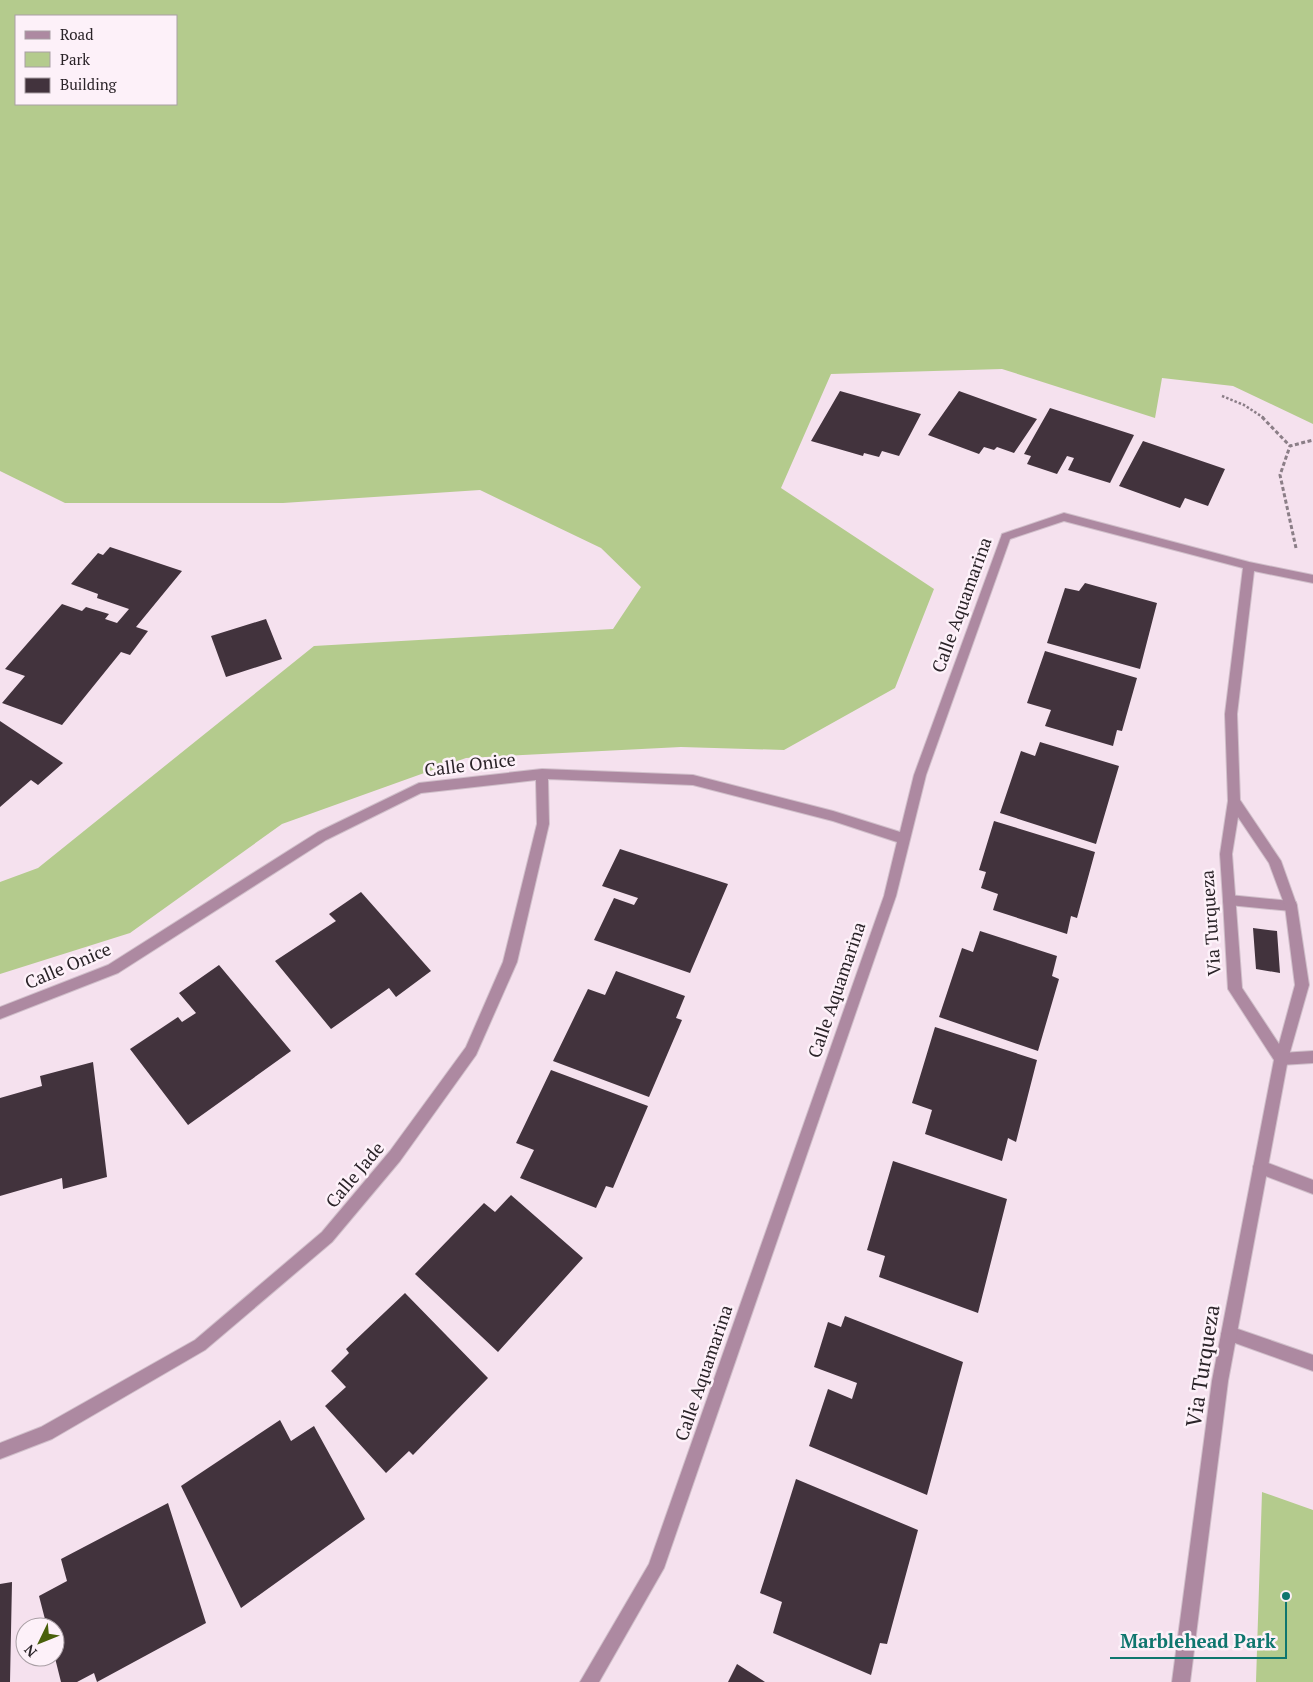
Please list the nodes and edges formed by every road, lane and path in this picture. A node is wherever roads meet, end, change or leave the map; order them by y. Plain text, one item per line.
1 (1222, 396) dead end
2 (1313, 440) edge
3 (1290, 446) junction
4 (1249, 566) junction
5 (1309, 578) edge
6 (542, 774) junction
7 (1234, 801) junction
8 (904, 840) junction
9 (1229, 900) junction
10 (1291, 906) junction
11 (0, 1013) edge
12 (1313, 1057) edge
13 (1281, 1059) junction
14 (1260, 1167) junction
15 (1313, 1187) edge
16 (1229, 1334) junction
17 (1313, 1363) edge
18 (0, 1451) edge
19 (589, 1682) edge
20 (1181, 1682) edge

1 - 3 path
2 - 3 path
3 - 5 path
4 - 5 street
4 - 7 street, Via Turqueza
4 - 8 street, Calle Aquamarina
6 - 8 street, Calle Onice
6 - 11 street, Calle Onice
6 - 18 street, Calle Jade
7 - 9 street, Via Turqueza
7 - 10 street, Via Turqueza
8 - 19 street, Calle Aquamarina
9 - 10 street
9 - 13 street, Via Turqueza
10 - 13 street, Via Turqueza
12 - 13 street
13 - 14 street, Via Turqueza
14 - 15 street
14 - 16 street, Via Turqueza
16 - 17 street
16 - 20 street, Via Turqueza

